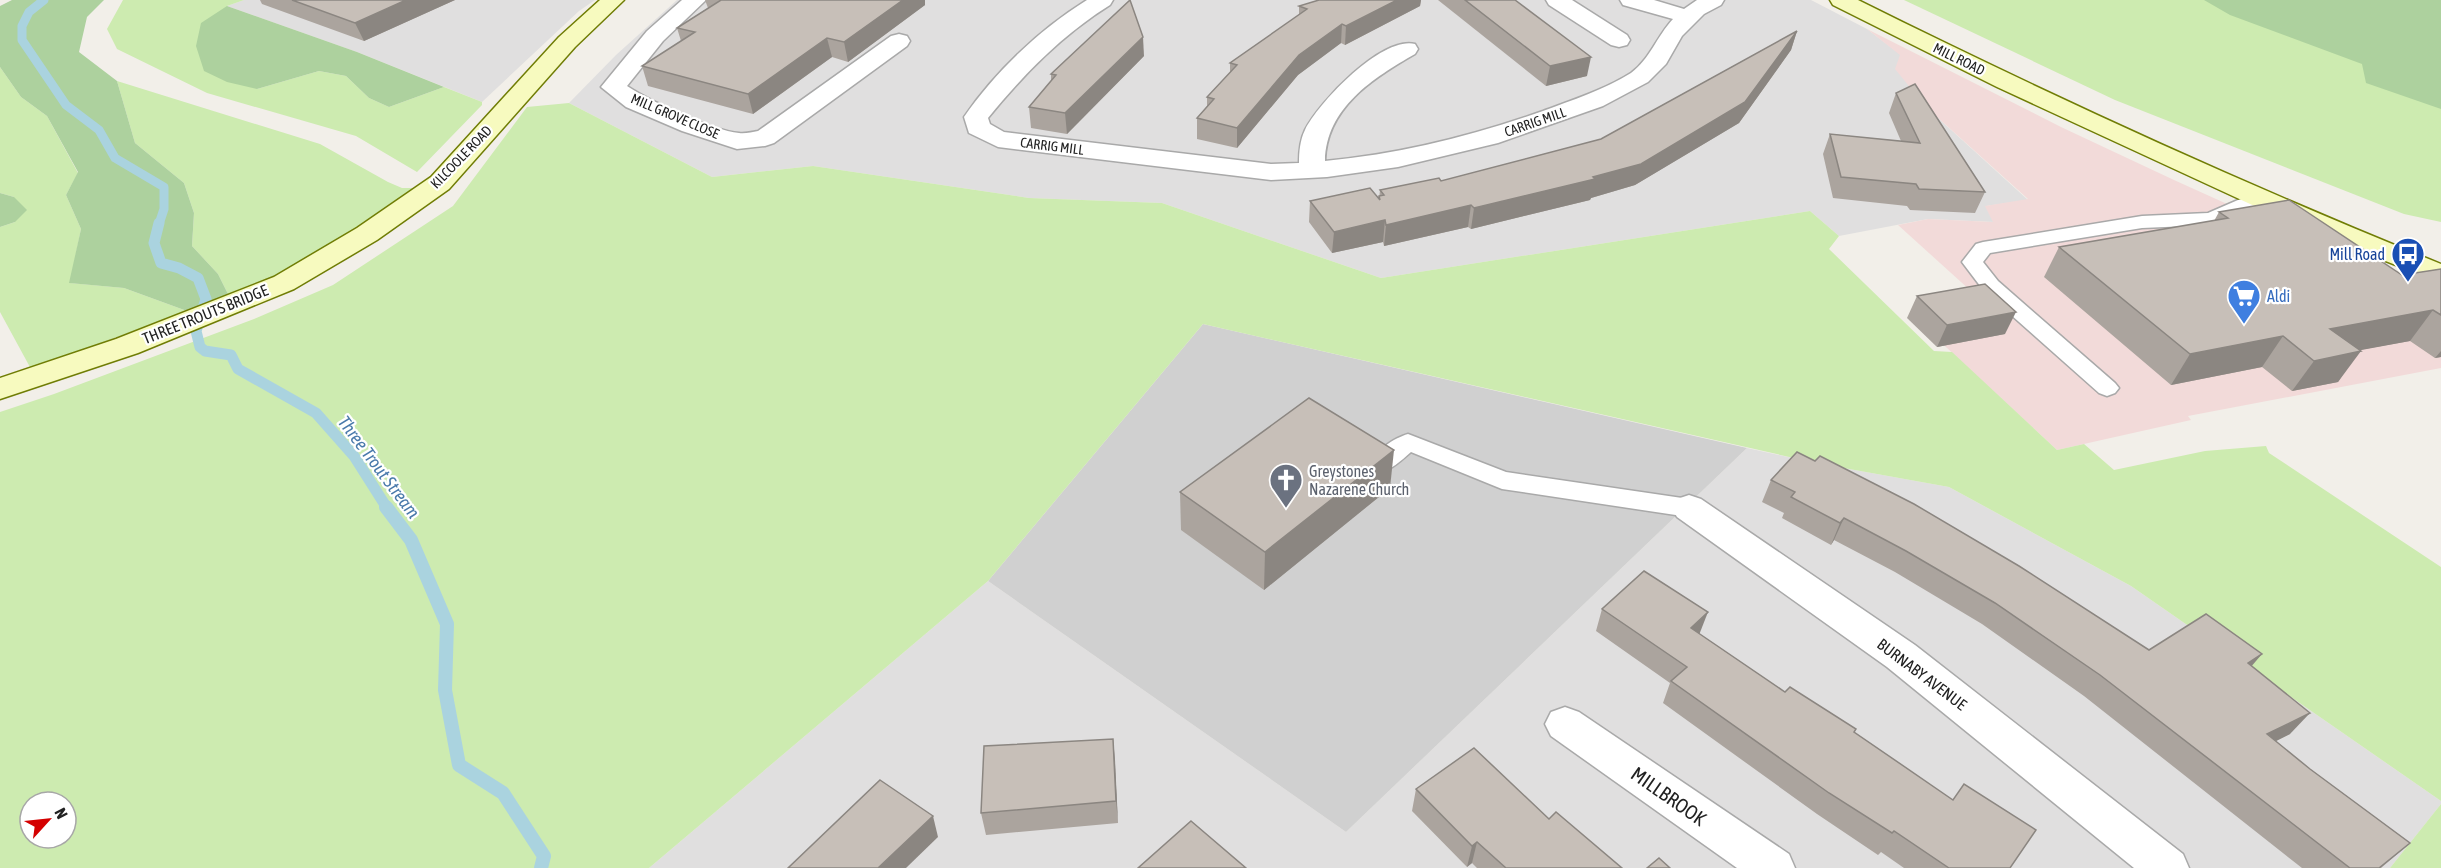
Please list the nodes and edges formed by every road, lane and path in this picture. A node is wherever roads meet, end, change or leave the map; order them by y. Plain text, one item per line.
1 (614, 0) edge
2 (695, 0) edge
3 (1102, 0) edge
4 (1631, 0) edge
5 (1713, 0) edge
6 (1841, 0) edge
7 (1598, 2) dead end
8 (1564, 4) edge
9 (1689, 17) junction
10 (1619, 40) dead end
11 (899, 41) dead end
12 (1407, 49) dead end
13 (1312, 170) junction
14 (2263, 199) junction
15 (2441, 274) edge
16 (284, 283) joint
17 (2107, 388) dead end
18 (0, 389) edge
19 (1380, 464) edge
20 (1689, 508) joint
21 (1565, 724) dead end
22 (2147, 862) edge
23 (1773, 868) edge

1 - 16 main road, KILCOOLE ROAD
2 - 11 street, MILL GROVE CLOSE
3 - 13 street, CARRIG MILL
4 - 9 street
5 - 9 street, CARRIG MILL
6 - 14 main road, MILL ROAD
7 - 8 street
8 - 10 street
9 - 13 street, CARRIG MILL
12 - 13 street
14 - 15 main road, MILL ROAD
14 - 17 lane
16 - 18 main road, THREE TROUTS BRIDGE
19 - 20 lane
20 - 22 street, BURNABY AVENUE
21 - 23 street, MILLBROOK

